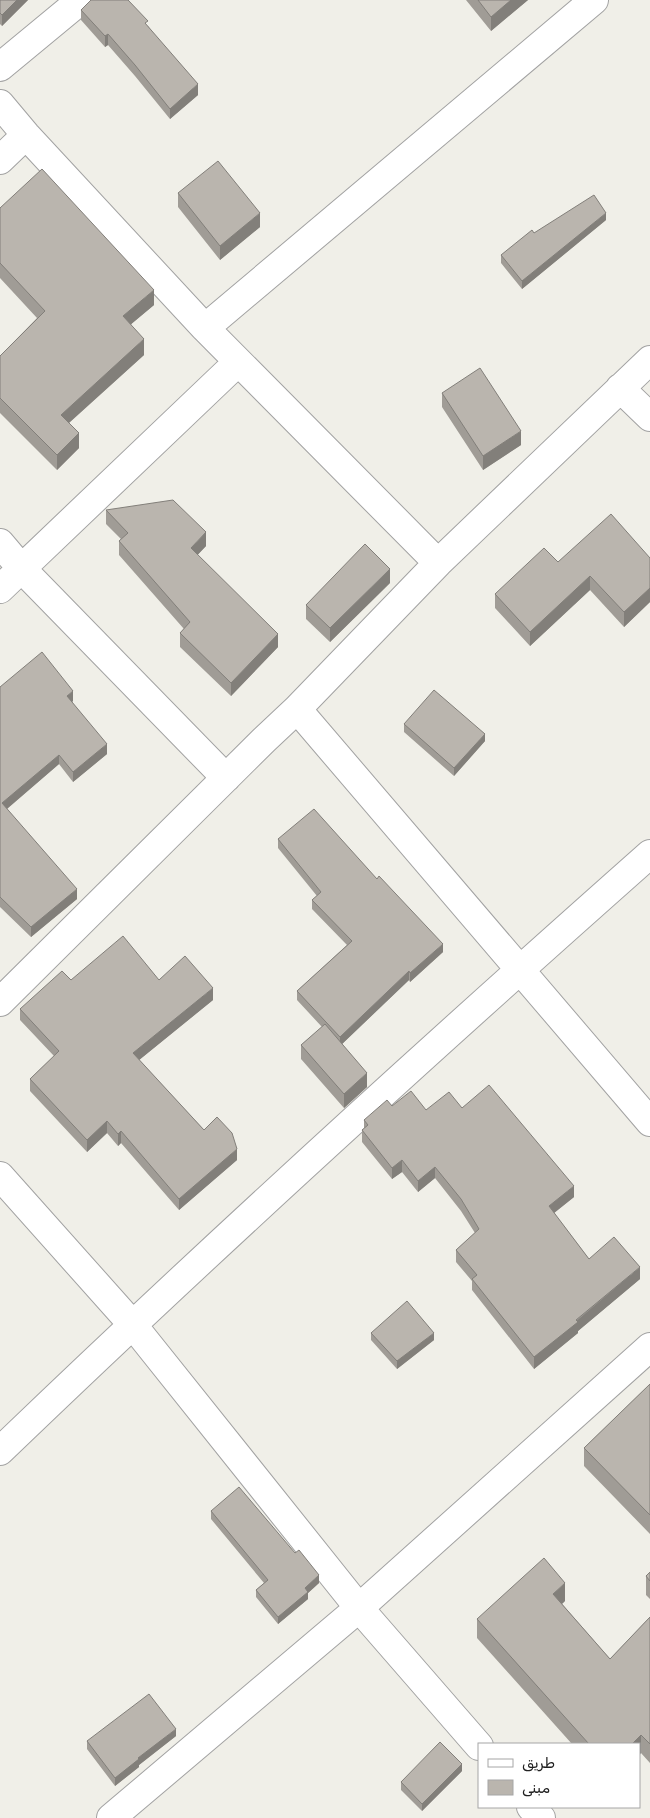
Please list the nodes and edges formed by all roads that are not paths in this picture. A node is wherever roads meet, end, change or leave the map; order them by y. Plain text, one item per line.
1 (81, 0) edge
2 (594, 0) edge
3 (0, 67) edge
4 (0, 104) edge
5 (26, 135) junction
6 (0, 160) edge
7 (205, 328) junction
8 (650, 360) edge
9 (238, 362) junction
10 (620, 388) junction
11 (650, 417) edge
12 (0, 543) edge
13 (438, 563) junction
14 (22, 568) junction
15 (0, 589) edge
16 (297, 709) junction
17 (226, 778) junction
18 (650, 854) edge
19 (520, 970) junction
20 (0, 1002) edge
21 (650, 1122) edge
22 (0, 1176) edge
23 (132, 1324) junction
24 (650, 1347) edge
25 (0, 1451) edge
26 (359, 1608) junction
27 (478, 1745) edge
28 (532, 1808) edge
29 (111, 1818) edge
30 (541, 1818) edge

1 - 3 street
2 - 7 street
4 - 5 street
5 - 6 street
5 - 7 street
7 - 9 street
8 - 10 street
9 - 13 street
9 - 14 street
10 - 11 street
10 - 13 street
12 - 14 street
13 - 16 street
14 - 15 street
14 - 17 street
16 - 17 street
16 - 19 street
17 - 20 street
18 - 19 street
19 - 21 street
19 - 23 street
22 - 23 street
23 - 25 street
23 - 26 street
24 - 26 street
26 - 27 street
26 - 29 street
28 - 30 street

